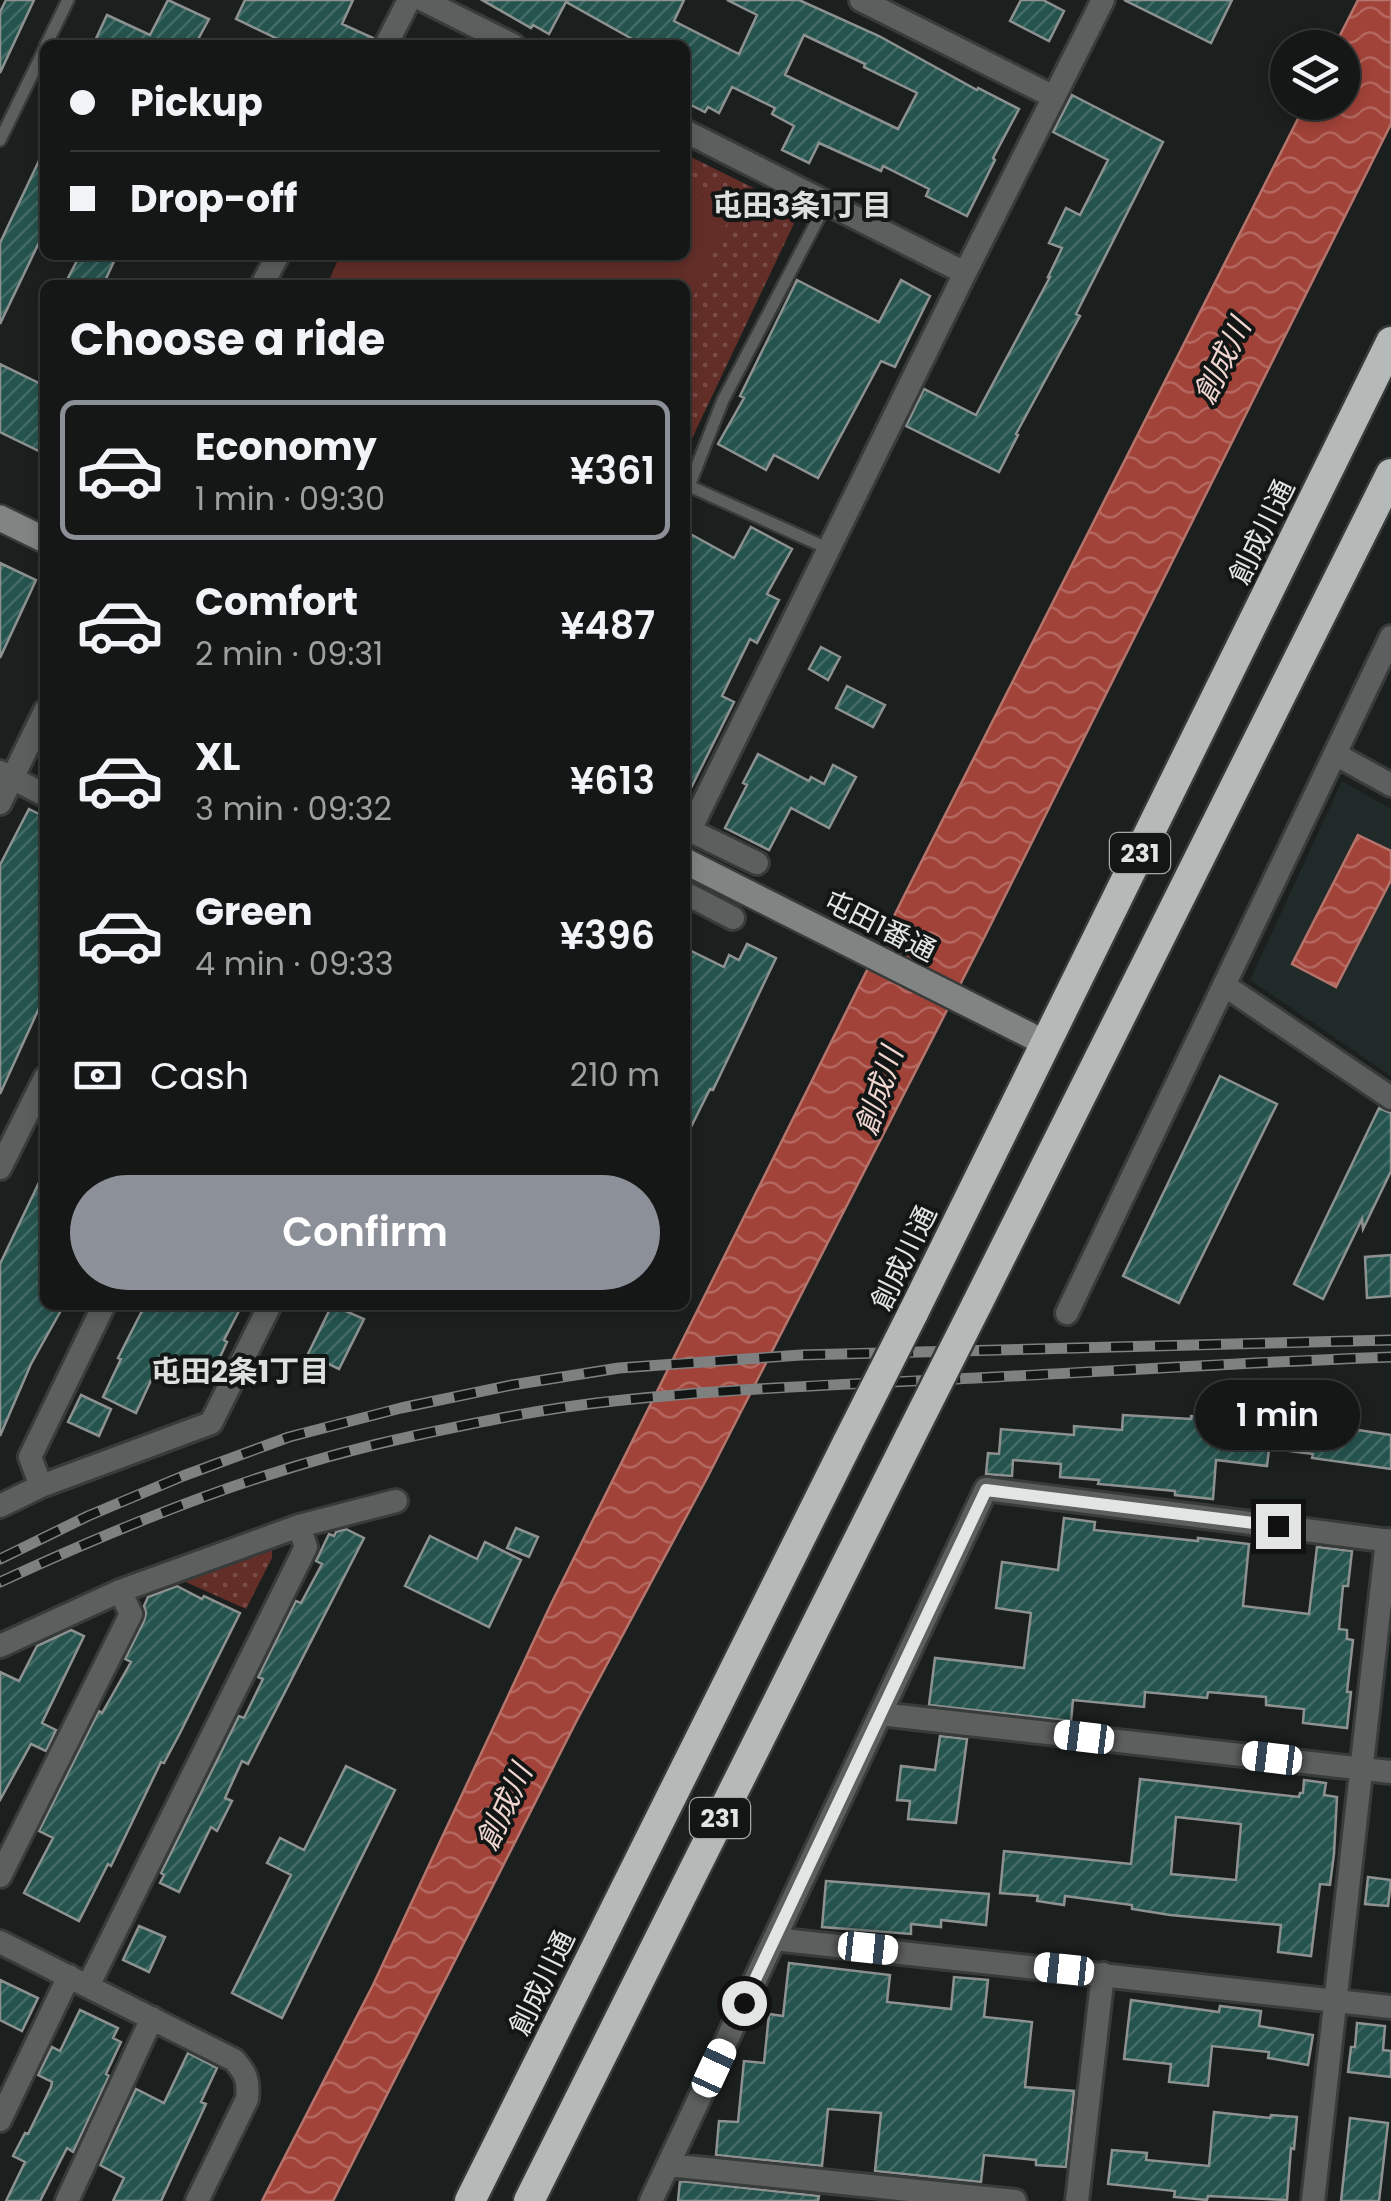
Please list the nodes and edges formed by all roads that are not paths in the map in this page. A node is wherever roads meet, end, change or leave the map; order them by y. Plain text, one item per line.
1 (68, 0) edge
2 (408, 0) edge
3 (424, 0) edge
4 (861, 0) edge
5 (1103, 0) edge
6 (49, 40) edge
7 (388, 40) edge
8 (503, 40) edge
9 (40, 58) edge
10 (1054, 97) junction
11 (690, 134) edge
12 (0, 140) edge
13 (827, 202) junction
14 (965, 273) junction
15 (1391, 342) edge
16 (1391, 474) edge
17 (690, 481) edge
18 (690, 489) edge
19 (0, 518) edge
20 (40, 538) edge
21 (830, 550) junction
22 (1391, 637) edge
23 (40, 720) edge
24 (1335, 754) junction
25 (6, 775) edge
26 (1391, 786) edge
27 (40, 792) edge
28 (0, 803) edge
29 (690, 825) edge
30 (690, 830) edge
31 (757, 863) dead end
32 (690, 864) edge
33 (690, 896) edge
34 (733, 918) dead end
35 (1224, 984) junction
36 (1047, 1044) junction
37 (40, 1088) edge
38 (1391, 1098) edge
39 (0, 1168) edge
40 (102, 1310) edge
41 (268, 1310) edge
42 (1067, 1312) dead end
43 (41, 1486) junction
44 (396, 1501) dead end
45 (0, 1506) edge
46 (299, 1526) junction
47 (1389, 1540) edge
48 (120, 1591) junction
49 (0, 1646) edge
50 (880, 1714) junction
51 (1361, 1768) junction
52 (1391, 1772) edge
53 (0, 1876) edge
54 (774, 1938) junction
55 (0, 1942) edge
56 (1103, 1974) junction
57 (79, 1981) junction
58 (1336, 2001) junction
59 (1391, 2007) edge
60 (152, 2018) junction
61 (0, 2120) edge
62 (668, 2165) junction
63 (849, 2192) edge
64 (67, 2201) edge
65 (197, 2201) edge
66 (470, 2201) edge
67 (528, 2201) edge
68 (651, 2201) edge
69 (1015, 2201) edge
70 (1077, 2201) edge
71 (1314, 2201) edge

1 - 6 lane
2 - 7 street
3 - 8 street
4 - 10 street
5 - 10 street
9 - 12 lane
10 - 14 street
11 - 13 street
13 - 14 street
13 - 17 lane
14 - 21 street
15 - 36 highway, 創成川通 / 231
16 - 67 highway, 231, bridge
18 - 21 lane
19 - 20 street
21 - 29 street
22 - 24 street
23 - 25 street
24 - 26 street
24 - 35 street
25 - 27 street
25 - 28 street
30 - 31 street
32 - 36 street, 屯田1番通
33 - 34 street
35 - 38 street
35 - 42 street
36 - 66 highway, 創成川通 / 231, bridge
37 - 39 street
40 - 43 street
41 - 43 street
43 - 45 street
44 - 46 street
46 - 48 street
46 - 57 street
47 - 50 street
47 - 51 street
48 - 49 street
48 - 53 street
50 - 51 street
50 - 54 street
51 - 52 street
51 - 58 street
54 - 56 street
54 - 62 street
55 - 57 street
56 - 58 street
56 - 70 street
57 - 60 street
57 - 61 street
58 - 59 street
58 - 71 street
60 - 64 street
60 - 65 street
62 - 63 street
62 - 68 street
63 - 69 street

